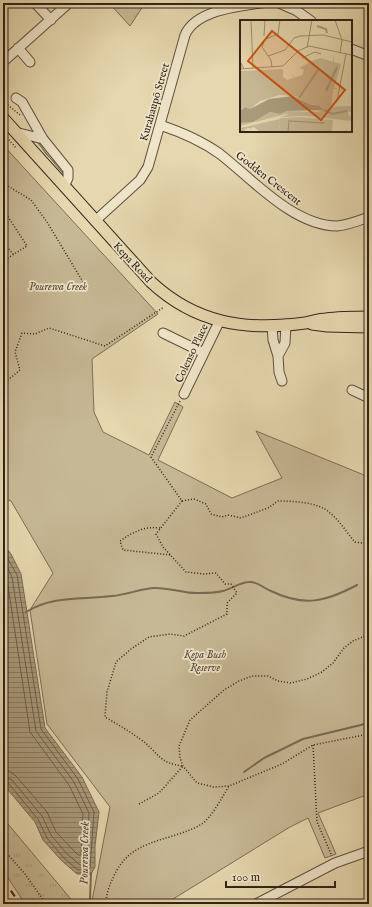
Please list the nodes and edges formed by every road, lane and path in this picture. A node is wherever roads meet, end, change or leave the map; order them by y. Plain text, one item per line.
1 (35, 3) edge
2 (69, 3) edge
3 (261, 3) edge
4 (279, 3) edge
5 (290, 3) edge
6 (245, 4) edge
7 (297, 11) junction
8 (51, 20) junction
9 (310, 20) edge
10 (18, 48) junction
11 (352, 49) edge
12 (369, 56) edge
13 (3, 62) edge
14 (30, 62) dead end
15 (16, 98) dead end
16 (3, 101) edge
17 (3, 118) edge
18 (22, 118) dead end
19 (160, 125) junction
20 (15, 132) junction
21 (43, 139) junction
22 (3, 183) edge
23 (64, 187) junction
24 (3, 209) edge
25 (369, 218) edge
26 (95, 221) junction
27 (3, 242) edge
28 (13, 254) junction
29 (3, 261) edge
30 (83, 282) dead end
31 (164, 306) dead end
32 (369, 317) edge
33 (218, 322) junction
34 (306, 323) junction
35 (286, 324) junction
36 (272, 325) junction
37 (369, 327) edge
38 (163, 333) dead end
39 (204, 353) junction
40 (278, 356) junction
41 (282, 380) dead end
42 (3, 384) edge
43 (184, 394) joint
44 (182, 501) junction
45 (160, 528) junction
46 (369, 544) edge
47 (172, 556) junction
48 (369, 640) edge
49 (369, 734) edge
50 (312, 745) junction
51 (183, 766) junction
52 (229, 786) junction
53 (139, 804) dead end
54 (3, 849) edge
55 (369, 851) edge
56 (332, 857) dead end
57 (46, 904) edge
58 (106, 904) edge
59 (256, 904) edge

1 - 8 street
2 - 8 street
3 - 6 street, Kurahaupō Street
4 - 7 street
5 - 7 street
6 - 19 street, Kurahaupō Street
7 - 9 street
8 - 10 street
10 - 13 street
10 - 14 street
11 - 12 street
15 - 21 street
16 - 18 path
17 - 20 main road, Kepa Road
19 - 25 street, Godden Crescent
19 - 26 street, Kurahaupō Street
20 - 21 street
20 - 23 main road, Kepa Road
21 - 23 street
22 - 30 path
23 - 26 main road, Kepa Road
24 - 28 path
26 - 33 main road, Kepa Road
27 - 28 path
28 - 29 path
31 - 42 path
32 - 34 main road, Kepa Road
33 - 36 main road, Kepa Road
33 - 39 street, Colenso Place
34 - 35 main road, Kepa Road
34 - 37 main road, Kepa Road
35 - 36 main road, Kepa Road
35 - 40 street
36 - 40 street
38 - 39 street
39 - 43 street, Colenso Place
40 - 41 street
43 - 44 path
44 - 45 path
44 - 46 path
45 - 47 path
45 - 47 path
47 - 51 path
48 - 51 path
49 - 50 path
50 - 52 path
50 - 56 path
51 - 52 path
51 - 53 path
52 - 58 path
54 - 57 path
55 - 59 street

